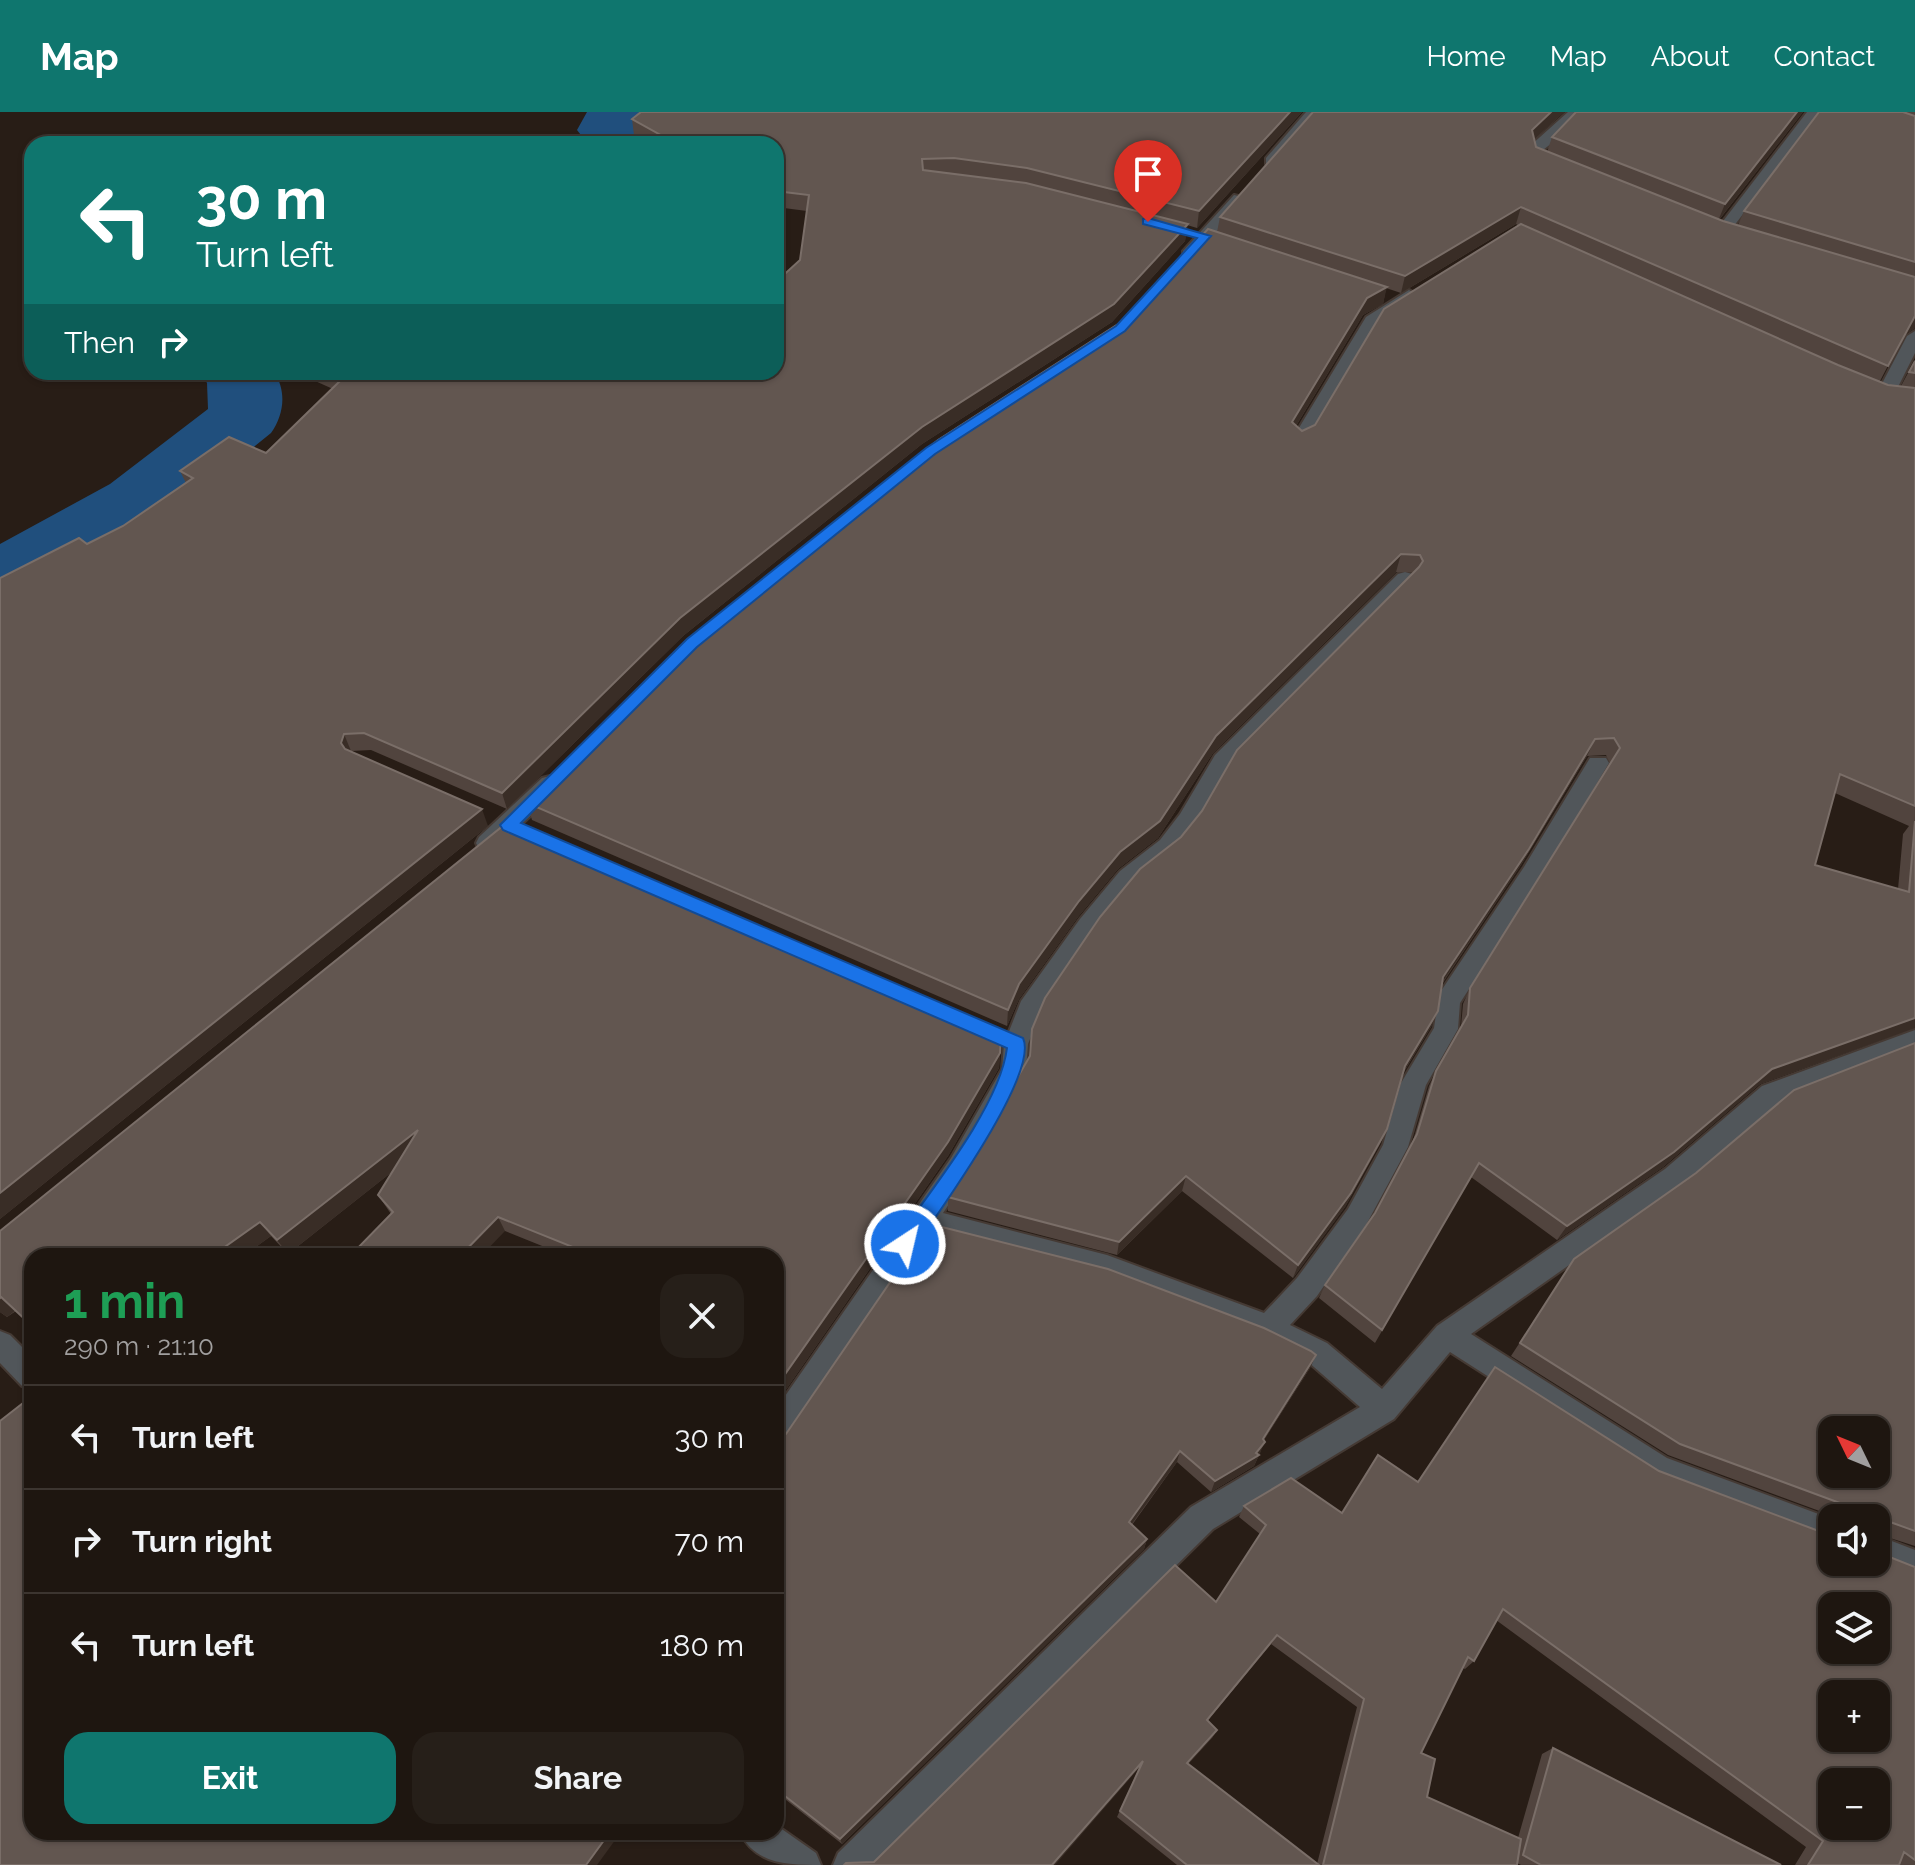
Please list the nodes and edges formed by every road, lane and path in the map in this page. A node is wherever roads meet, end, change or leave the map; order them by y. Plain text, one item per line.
1 (1314, 112) edge
2 (1576, 112) edge
3 (1814, 112) edge
4 (1572, 174) edge
5 (1723, 232) edge
6 (1198, 234) junction
7 (1228, 243) edge
8 (1173, 271) edge
9 (1426, 284) edge
10 (1915, 336) edge
11 (1866, 388) edge
12 (1300, 441) edge
13 (1405, 578) edge
14 (1598, 763) edge
15 (562, 772) edge
16 (484, 813) edge
17 (516, 828) junction
18 (471, 855) edge
19 (1915, 1040) edge
20 (922, 1220) junction
21 (1269, 1328) junction
22 (1447, 1335) junction
23 (0, 1344) edge
24 (24, 1368) edge
25 (1384, 1409) junction
26 (784, 1422) edge
27 (1818, 1529) edge
28 (1890, 1555) edge
29 (1915, 1565) edge
30 (768, 1840) edge
31 (804, 1865) edge
32 (850, 1865) edge

1 - 6 street
2 - 4 street
3 - 5 street
6 - 7 street
6 - 8 street
9 - 12 street
10 - 11 street
13 - 20 street
14 - 21 street
15 - 17 street
16 - 17 street
17 - 18 street
19 - 22 street
20 - 21 street
20 - 26 street
21 - 25 street
22 - 25 street
22 - 27 street
23 - 24 street
25 - 32 street
28 - 29 street
30 - 31 street

